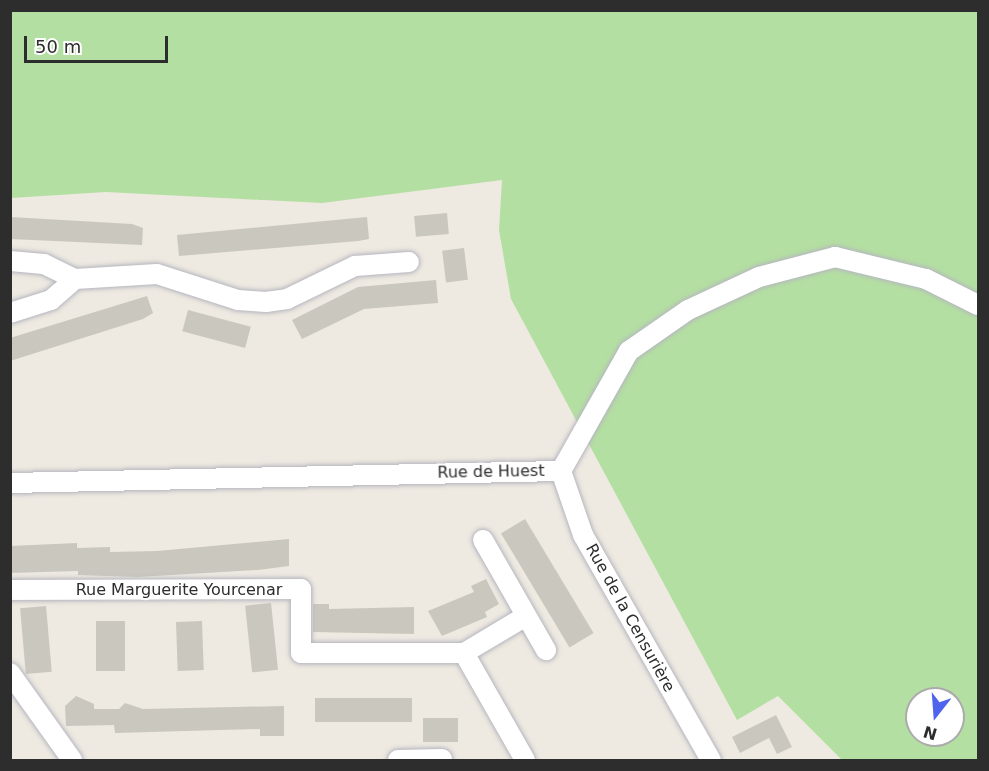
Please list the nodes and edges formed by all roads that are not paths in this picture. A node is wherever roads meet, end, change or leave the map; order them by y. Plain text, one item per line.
1 (10, 261) edge
2 (409, 262) dead end
3 (75, 279) junction
4 (978, 305) edge
5 (10, 313) edge
6 (561, 471) junction
7 (10, 483) edge
8 (483, 540) dead end
9 (10, 590) edge
10 (526, 616) junction
11 (546, 650) dead end
12 (464, 653) junction
13 (10, 673) edge
14 (442, 759) edge
15 (72, 760) edge
16 (398, 760) edge
17 (525, 760) edge
18 (711, 760) edge

1 - 3 street
2 - 3 street
3 - 5 street
4 - 6 street, Rue de Huest
6 - 7 street, Rue de Huest
6 - 18 street, Rue de la Censurière
8 - 10 street
9 - 12 street, Rue Marguerite Yourcenar
10 - 11 street
10 - 12 street
12 - 17 street
13 - 15 street
14 - 16 street

